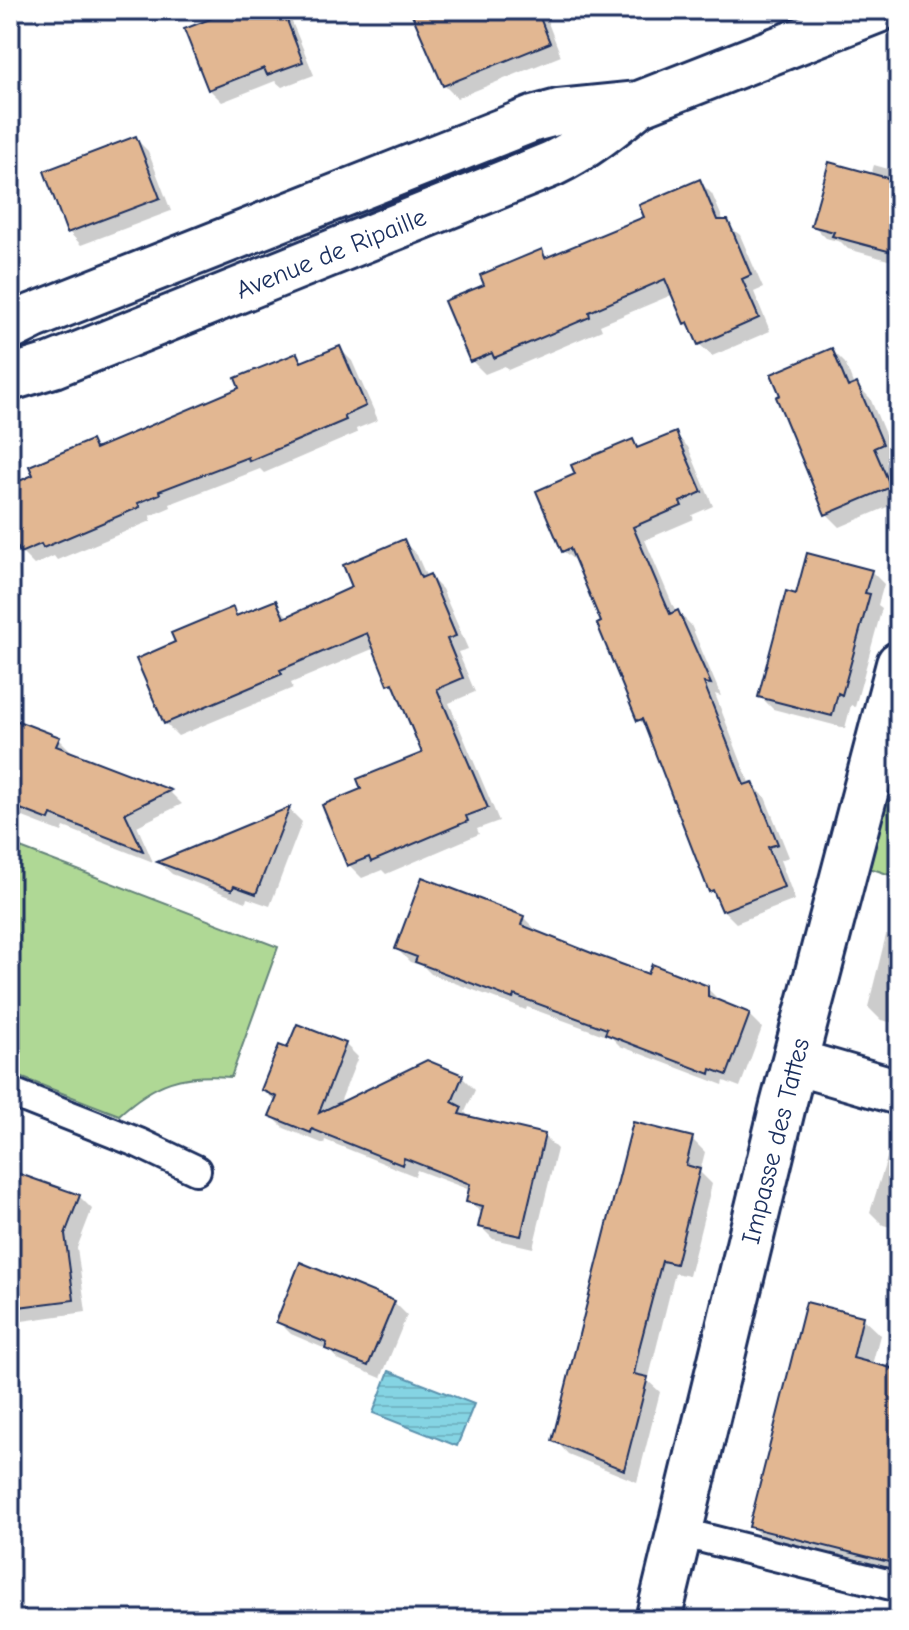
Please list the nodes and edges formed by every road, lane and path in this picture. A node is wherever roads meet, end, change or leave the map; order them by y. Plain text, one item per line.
1 (878, 10) edge
2 (639, 104) junction
3 (335, 197) junction
4 (360, 241) junction
5 (10, 328) edge
6 (10, 378) edge
7 (899, 664) edge
8 (795, 1062) junction
9 (10, 1092) edge
10 (899, 1092) edge
11 (196, 1170) dead end
12 (679, 1532) junction
13 (899, 1587) edge
14 (658, 1620) edge

1 - 2 street, Avenue de Ripaille
2 - 3 street, Avenue de Ripaille
2 - 4 street, Avenue de Ripaille
3 - 4 street
3 - 5 street, Avenue de Ripaille
4 - 6 street, Avenue de Ripaille
7 - 8 street, Impasse des Tattes
8 - 10 street
8 - 12 street, Impasse des Tattes
9 - 11 lane
12 - 13 lane
12 - 14 street, Impasse des Tattes

